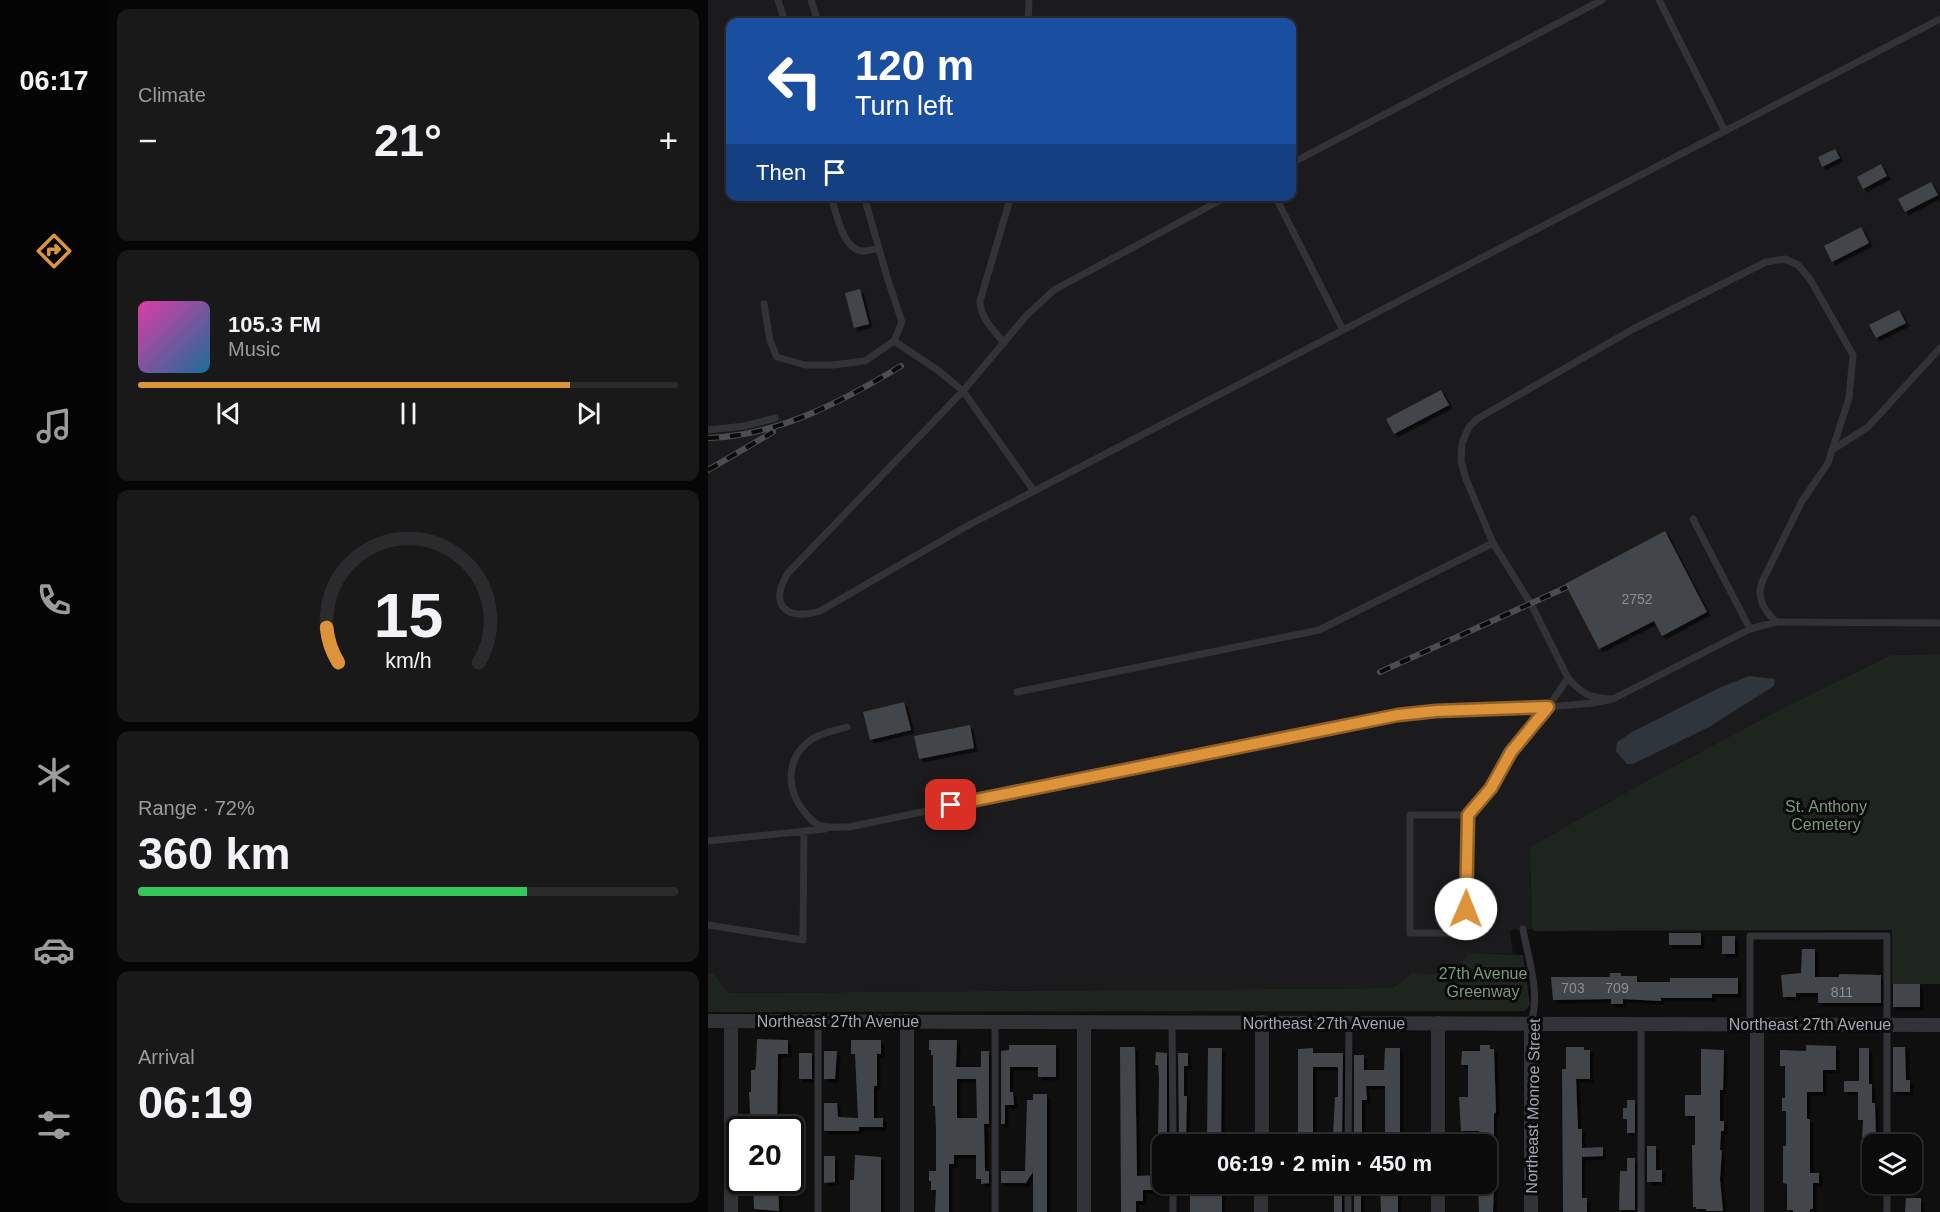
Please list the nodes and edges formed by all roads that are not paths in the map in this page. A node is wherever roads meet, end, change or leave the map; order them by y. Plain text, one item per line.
1 (778, 0) edge
2 (811, 0) edge
3 (1029, 0) edge
4 (1602, 0) edge
5 (1659, 0) edge
6 (784, 18) edge
7 (817, 18) edge
8 (1028, 18) edge
9 (1940, 19) edge
10 (1725, 131) junction
11 (1296, 161) edge
12 (832, 201) edge
13 (865, 201) edge
14 (1010, 201) edge
15 (1219, 201) edge
16 (1278, 201) edge
17 (879, 248) junction
18 (764, 304) dead end
19 (1343, 330) junction
20 (894, 341) junction
21 (1004, 343) junction
22 (1940, 348) edge
23 (963, 391) junction
24 (775, 418) dead end
25 (708, 430) edge
26 (1832, 450) junction
27 (1035, 491) junction
28 (1692, 519) dead end
29 (1493, 543) junction
30 (1776, 622) junction
31 (1940, 623) edge
32 (1749, 629) junction
33 (1568, 678) junction
34 (1017, 692) dead end
35 (1613, 699) junction
36 (1548, 707) junction
37 (847, 727) dead end
38 (1468, 815) junction
39 (833, 828) junction
40 (804, 831) junction
41 (708, 841) edge
42 (708, 926) edge
43 (1523, 929) dead end
44 (708, 1021) edge
45 (731, 1021) junction
46 (818, 1021) junction
47 (907, 1021) junction
48 (995, 1021) junction
49 (1084, 1022) junction
50 (1172, 1022) junction
51 (1262, 1022) junction
52 (1348, 1023) junction
53 (1437, 1023) junction
54 (1532, 1023) junction
55 (1641, 1023) junction
56 (1753, 1024) junction
57 (1887, 1024) junction
58 (1940, 1024) edge
59 (1173, 1134) edge
60 (1262, 1134) edge
61 (1348, 1134) edge
62 (1437, 1134) edge
63 (1887, 1134) edge
64 (1173, 1194) edge
65 (1262, 1194) edge
66 (1348, 1194) edge
67 (1437, 1194) edge
68 (1887, 1194) edge
69 (731, 1212) edge
70 (818, 1212) edge
71 (907, 1212) edge
72 (995, 1212) edge
73 (1084, 1212) edge
74 (1173, 1212) edge
75 (1261, 1212) edge
76 (1348, 1212) edge
77 (1437, 1212) edge
78 (1531, 1212) edge
79 (1641, 1212) edge
80 (1757, 1212) edge
81 (1887, 1212) edge

1 - 6 lane
2 - 7 lane
3 - 8 lane
4 - 11 lane
5 - 10 lane
9 - 10 lane
10 - 19 lane
12 - 17 lane
13 - 17 lane
14 - 21 lane
15 - 21 lane
16 - 19 lane
17 - 20 lane
18 - 20 lane
19 - 27 lane
20 - 23 lane
21 - 23 lane
22 - 26 lane
23 - 27 lane
23 - 27 lane
24 - 25 lane
26 - 29 lane
26 - 30 lane
28 - 32 lane
29 - 33 lane
29 - 34 lane
30 - 31 lane
30 - 32 lane
32 - 35 lane
33 - 35 lane
33 - 36 lane
35 - 36 lane
36 - 38 lane
36 - 39 lane
37 - 39 lane
38 - 38 lane
39 - 40 lane
40 - 41 lane
40 - 42 lane
43 - 54 lane, Northeast Monroe Street
44 - 45 street, Northeast 27th Avenue
45 - 46 street, Northeast 27th Avenue
45 - 69 street
46 - 47 street, Northeast 27th Avenue
46 - 70 lane
47 - 48 street, Northeast 27th Avenue
47 - 71 street
48 - 49 street, Northeast 27th Avenue
48 - 72 lane
49 - 50 street, Northeast 27th Avenue
49 - 73 street
50 - 51 street, Northeast 27th Avenue
50 - 59 lane
51 - 52 street, Northeast 27th Avenue
51 - 60 street
52 - 53 street, Northeast 27th Avenue
52 - 61 lane
53 - 54 street, Northeast 27th Avenue
53 - 62 street
54 - 55 street, Northeast 27th Avenue
54 - 78 street, Northeast Monroe Street
55 - 56 street, Northeast 27th Avenue
55 - 79 lane
56 - 57 street, Northeast 27th Avenue
56 - 57 lane
56 - 80 street
57 - 58 street, Northeast 27th Avenue
57 - 63 lane
64 - 74 lane
65 - 75 street
66 - 76 lane
67 - 77 street
68 - 81 lane

